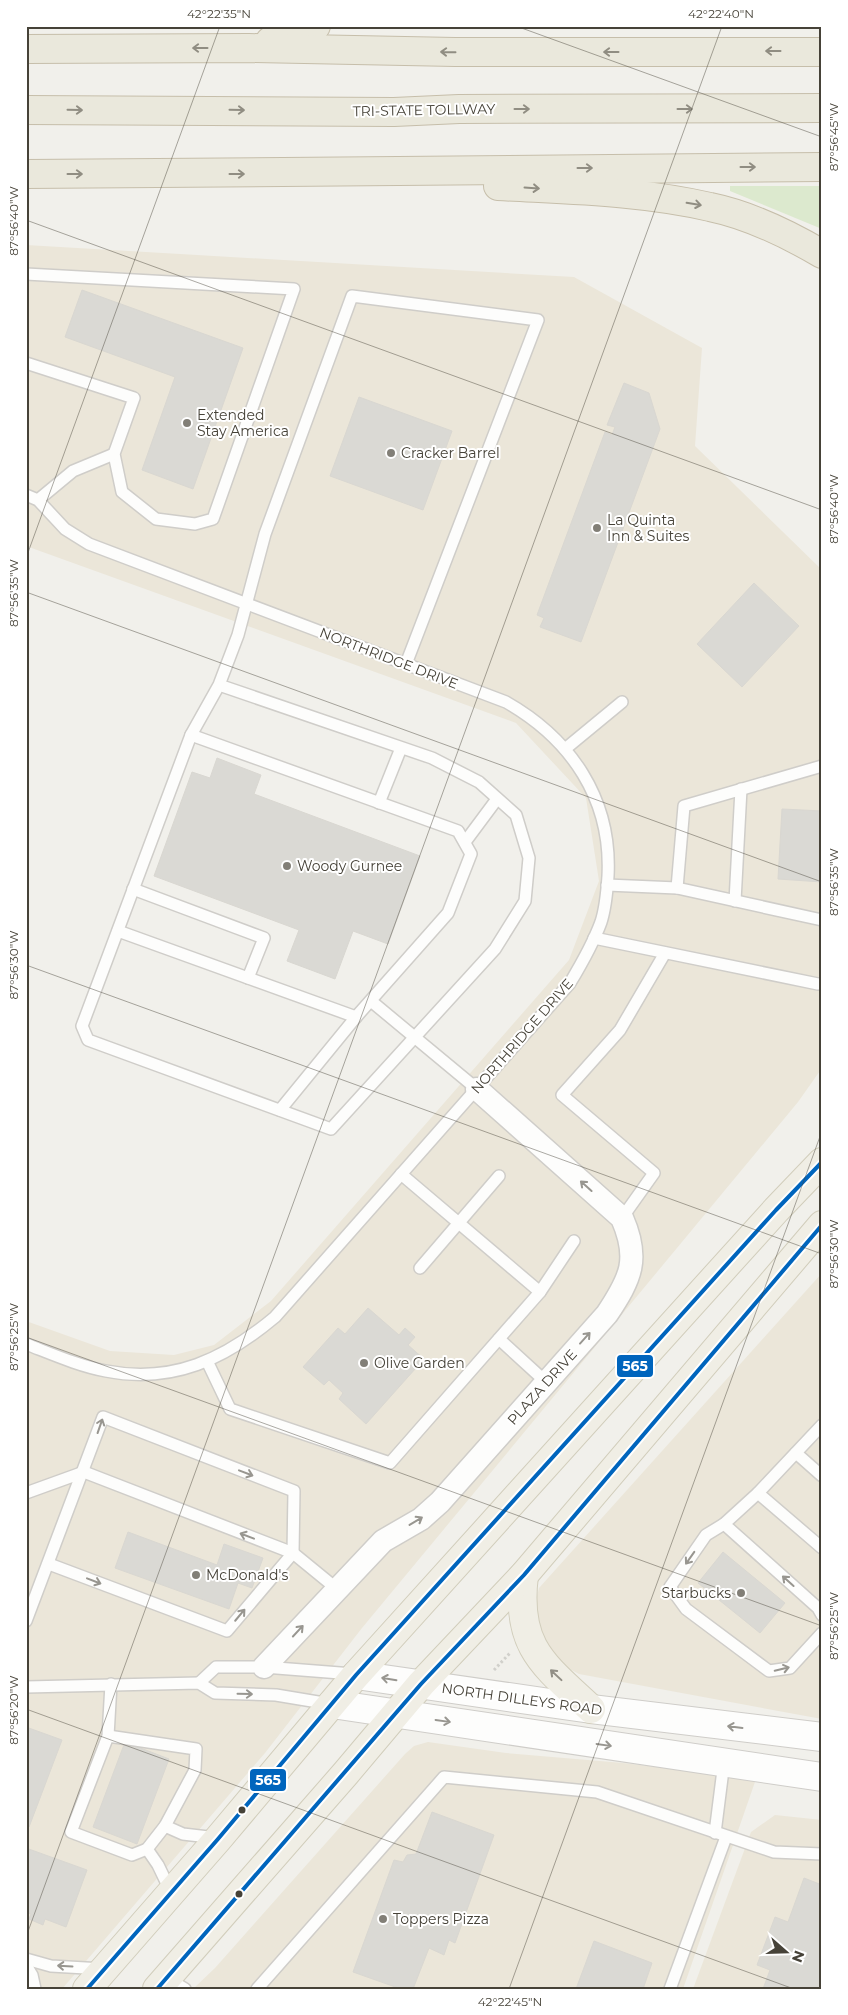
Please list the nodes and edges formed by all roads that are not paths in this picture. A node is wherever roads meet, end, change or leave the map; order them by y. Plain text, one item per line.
1 (316, 26) edge
2 (248, 48) junction
3 (26, 50) edge
4 (822, 52) edge
5 (822, 108) edge
6 (26, 110) edge
7 (822, 167) edge
8 (26, 174) edge
9 (309, 174) junction
10 (822, 254) edge
11 (26, 274) edge
12 (26, 363) edge
13 (114, 454) junction
14 (26, 495) edge
15 (38, 500) junction
16 (247, 603) junction
17 (406, 664) junction
18 (219, 685) junction
19 (622, 702) dead end
20 (191, 735) junction
21 (401, 748) junction
22 (565, 749) junction
23 (822, 766) edge
24 (741, 789) junction
25 (497, 799) junction
26 (378, 802) junction
27 (465, 842) junction
28 (607, 885) junction
29 (677, 888) junction
30 (133, 889) junction
31 (735, 901) junction
32 (822, 920) edge
33 (118, 931) junction
34 (594, 938) junction
35 (665, 953) junction
36 (248, 978) junction
37 (818, 984) dead end
38 (371, 1001) junction
39 (356, 1018) junction
40 (414, 1036) junction
41 (477, 1089) junction
42 (280, 1110) junction
43 (822, 1162) edge
44 (401, 1174) junction
45 (499, 1176) dead end
46 (622, 1218) junction
47 (458, 1223) junction
48 (822, 1225) edge
49 (574, 1241) dead end
50 (420, 1268) dead end
51 (540, 1292) junction
52 (499, 1339) junction
53 (26, 1344) edge
54 (207, 1361) junction
55 (546, 1382) junction
56 (822, 1425) edge
57 (796, 1453) junction
58 (84, 1472) junction
59 (822, 1476) edge
60 (26, 1493) edge
61 (758, 1493) junction
62 (724, 1524) junction
63 (822, 1548) edge
64 (293, 1552) junction
65 (49, 1564) junction
66 (524, 1575) junction
67 (337, 1589) junction
68 (822, 1615) edge
69 (26, 1622) edge
70 (822, 1633) edge
71 (264, 1667) junction
72 (356, 1675) junction
73 (199, 1683) junction
74 (111, 1684) junction
75 (421, 1684) junction
76 (26, 1686) edge
77 (332, 1704) junction
78 (591, 1709) junction
79 (395, 1714) junction
80 (821, 1732) edge
81 (108, 1736) junction
82 (724, 1762) junction
83 (822, 1777) edge
84 (165, 1826) junction
85 (720, 1835) junction
86 (218, 1839) junction
87 (147, 1849) junction
88 (822, 1854) edge
89 (171, 1892) junction
90 (26, 1959) edge
91 (26, 1965) edge
92 (96, 1979) edge
93 (170, 1985) edge
94 (35, 1989) edge
95 (257, 1989) edge
96 (670, 1989) edge

1 - 2 highway
2 -> 3 highway
4 -> 2 highway
6 -> 5 highway, TRI-STATE TOLLWAY
9 -> 7 highway
8 -> 9 highway
9 -> 10 highway
11 - 13 lane
12 - 13 lane
13 - 15 lane
14 - 15 lane
15 - 16 lane, NORTHRIDGE DRIVE
16 - 17 lane, NORTHRIDGE DRIVE
16 - 17 lane
16 - 18 lane
17 - 22 lane, NORTHRIDGE DRIVE
18 - 20 lane
18 - 21 lane
19 - 22 lane
20 - 26 lane
20 - 30 lane
21 - 25 lane
21 - 26 lane
22 - 28 lane, NORTHRIDGE DRIVE
23 - 24 lane
24 - 29 lane
24 - 31 lane
25 - 27 lane
25 - 40 lane
26 - 27 lane
27 - 38 lane
28 - 29 lane
28 - 34 lane, NORTHRIDGE DRIVE
29 - 31 lane
30 - 33 lane
30 - 36 lane
31 - 32 lane
33 - 36 lane
33 - 42 lane
34 - 35 lane
34 - 41 lane, NORTHRIDGE DRIVE
35 - 37 lane
35 - 46 lane
36 - 39 lane
38 - 39 lane
38 - 40 lane
39 - 42 lane
40 - 41 lane
40 - 42 lane
41 - 44 lane, NORTHRIDGE DRIVE
46 -> 41 street, PLAZA DRIVE
43 - 72 main road
44 - 47 lane
44 - 54 lane, NORTHRIDGE DRIVE
45 - 47 lane
55 -> 46 street, PLAZA DRIVE
47 - 50 lane
47 - 51 lane
48 - 66 main road
49 - 51 lane
51 - 52 lane
52 - 54 lane
52 - 55 lane
53 - 54 lane, NORTHRIDGE DRIVE
67 -> 55 street, PLAZA DRIVE
56 - 57 lane
57 - 59 lane
57 - 61 lane
58 - 60 lane
64 -> 58 lane
58 -> 64 lane
58 - 65 lane
61 - 62 lane
61 - 63 lane
68 -> 62 lane
62 -> 70 lane
65 -> 64 lane
64 - 67 lane
65 - 69 lane
66 - 75 main road
78 -> 66 main road
71 -> 67 street, PLAZA DRIVE
71 - 72 lane, NORTH DILLEYS ROAD
71 - 73 lane, NORTH DILLEYS ROAD
75 -> 72 street, NORTH DILLEYS ROAD
72 - 77 main road
73 - 74 lane
73 -> 77 lane
74 - 76 lane
74 - 81 lane
75 - 78 street, NORTH DILLEYS ROAD
75 - 79 main road
77 - 79 street
77 - 86 main road
80 -> 78 street, NORTH DILLEYS ROAD
79 -> 82 street
79 - 93 main road
81 - 84 lane
81 - 87 lane
82 - 83 street
82 - 85 lane
84 - 86 lane
84 - 87 lane
85 - 88 lane
85 - 95 lane
85 - 96 lane
86 - 89 main road
87 - 89 lane
89 - 92 main road
92 -> 90 lane
91 - 94 lane

